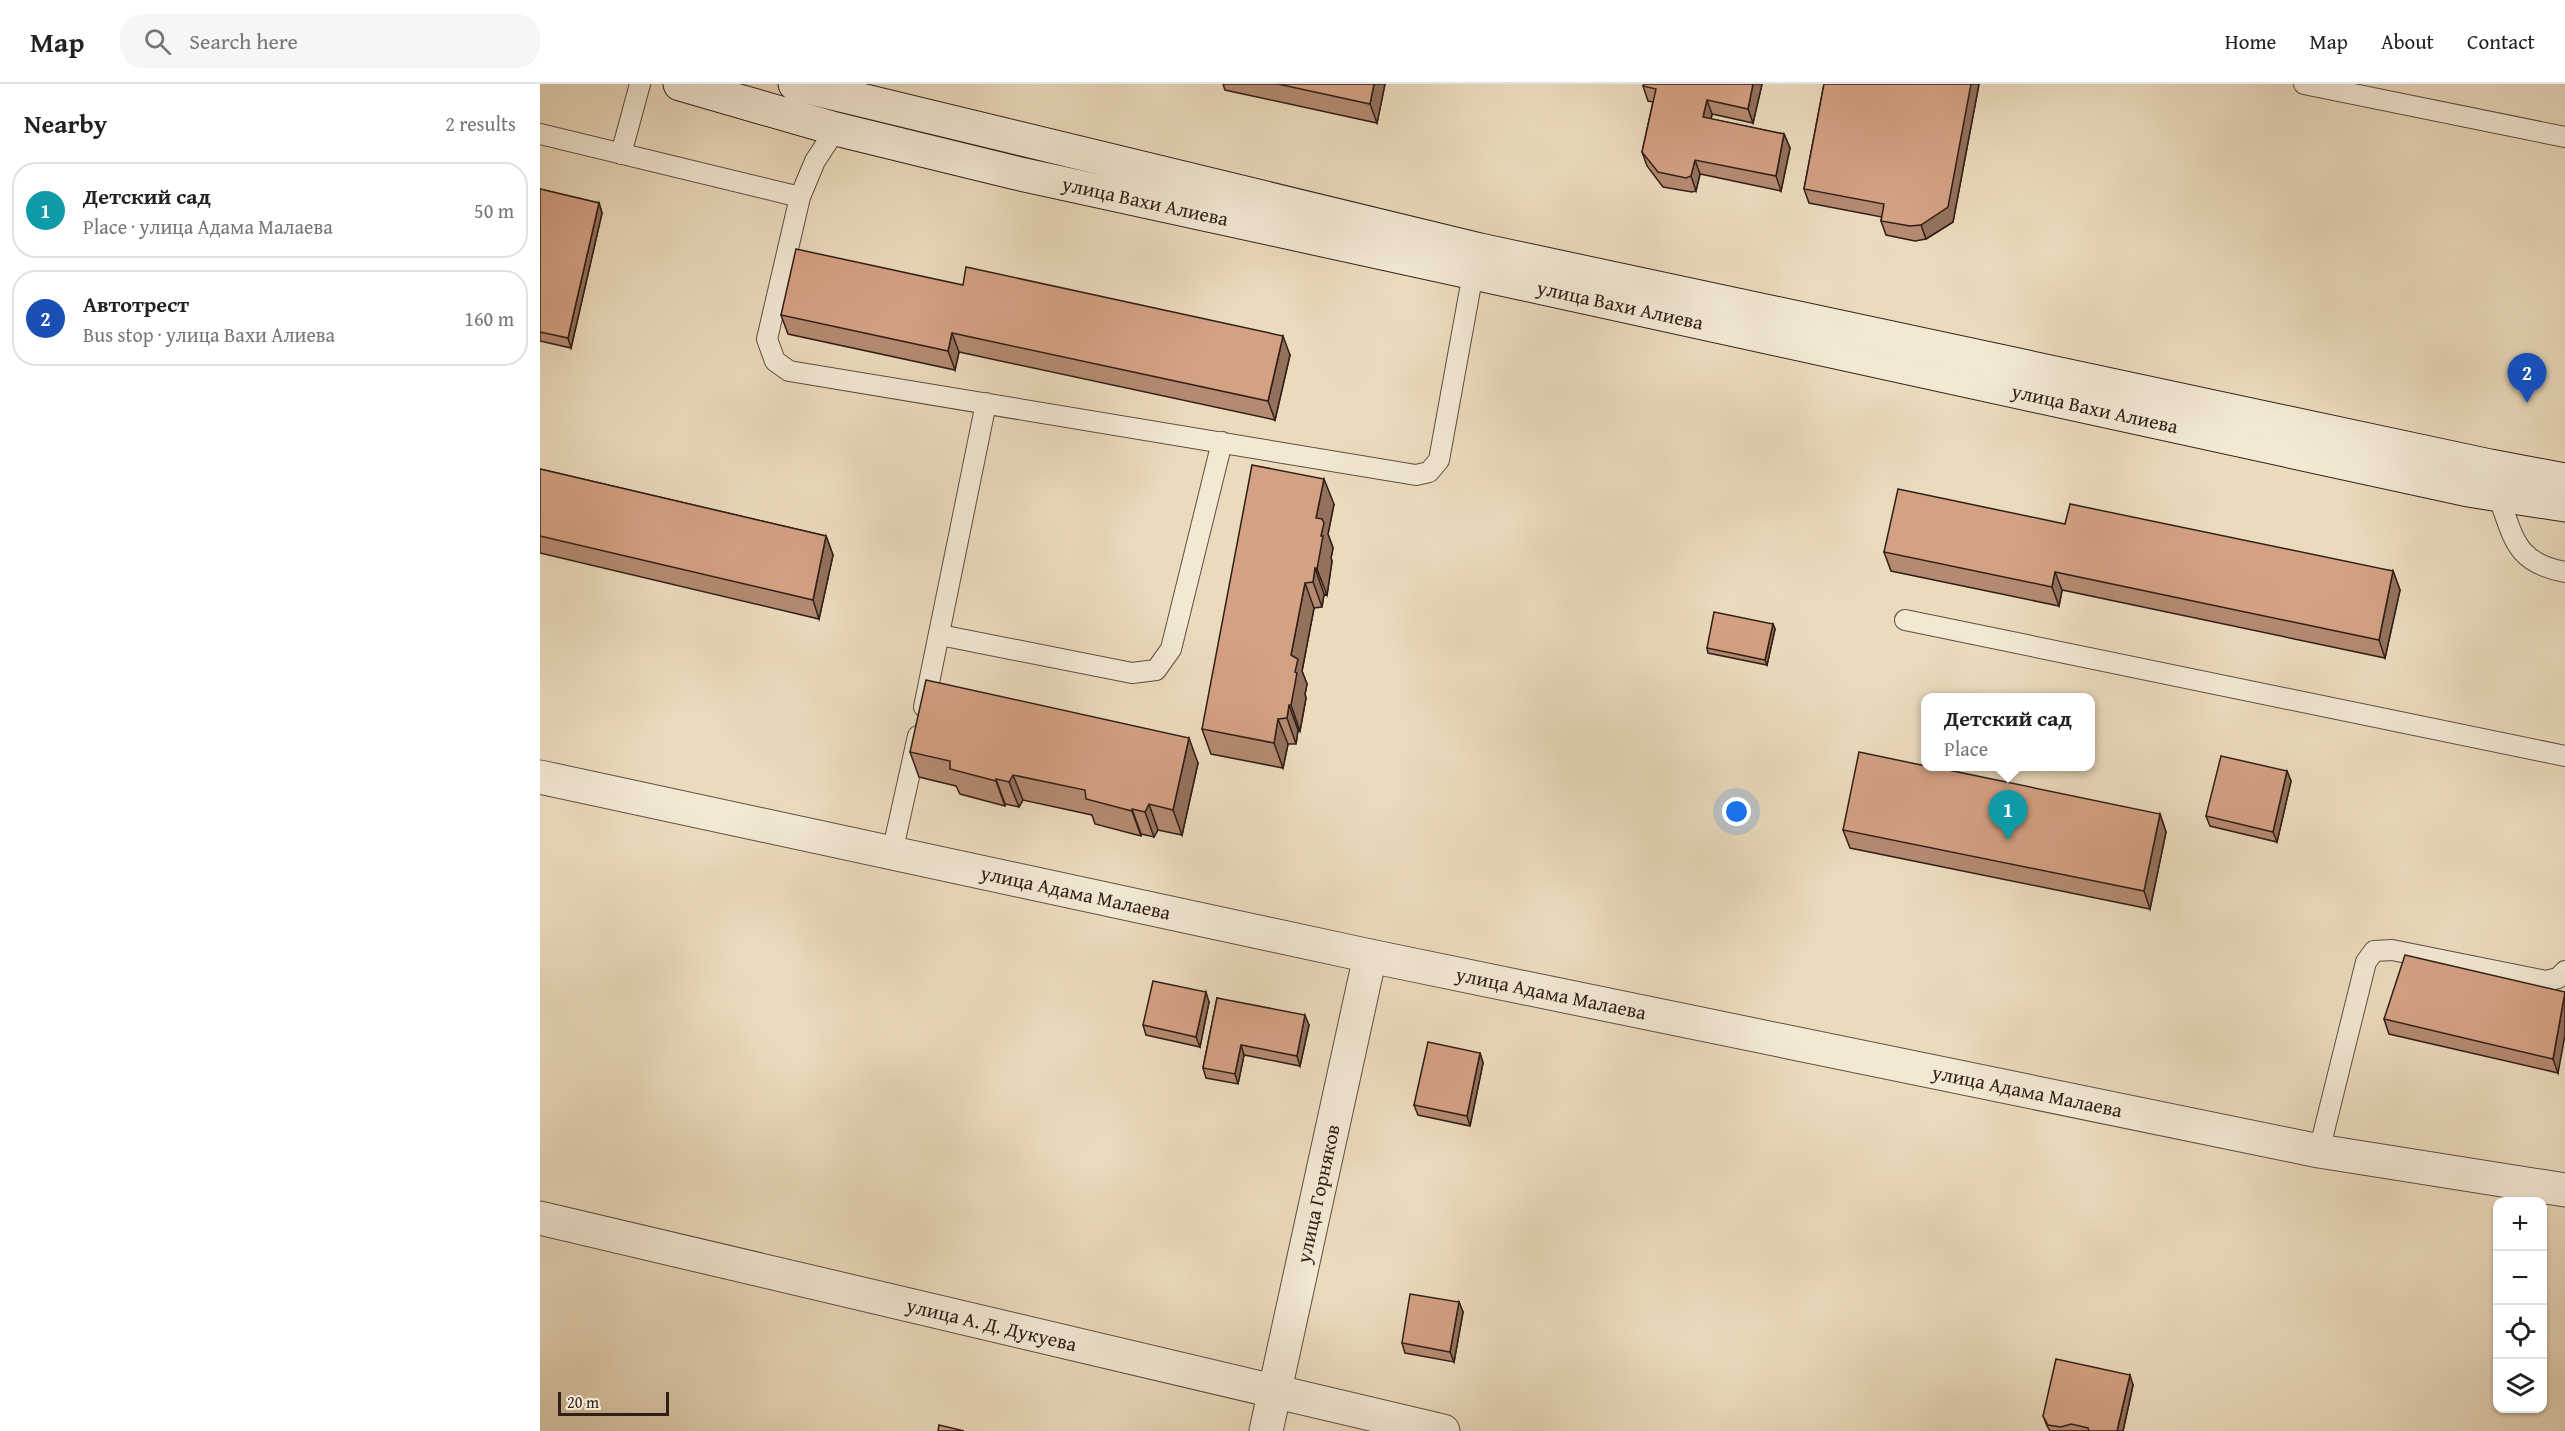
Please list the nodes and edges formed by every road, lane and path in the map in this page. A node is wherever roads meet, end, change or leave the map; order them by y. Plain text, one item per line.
1 (639, 84) edge
2 (680, 84) edge
3 (795, 84) edge
4 (2304, 84) edge
5 (836, 129) junction
6 (540, 134) edge
7 (2565, 137) edge
8 (621, 154) junction
9 (800, 197) junction
10 (1473, 273) junction
11 (986, 403) junction
12 (1222, 442) junction
13 (2565, 480) edge
14 (2499, 498) dead end
15 (2565, 505) edge
16 (2565, 572) edge
17 (1905, 620) dead end
18 (940, 635) junction
19 (2565, 756) edge
20 (540, 777) edge
21 (892, 853) junction
22 (1370, 956) junction
23 (2565, 971) edge
24 (2319, 1151) junction
25 (2565, 1190) edge
26 (540, 1218) edge
27 (1275, 1392) junction
28 (1266, 1431) edge
29 (1443, 1431) edge

1 - 8 lane
2 - 5 main road, улица Вахи Алиева
3 - 13 main road, улица Вахи Алиева
4 - 7 lane
5 - 9 lane
5 - 10 main road, улица Вахи Алиева
6 - 8 lane
8 - 9 lane
9 - 11 lane
10 - 12 lane
10 - 15 main road, улица Вахи Алиева
11 - 12 lane
11 - 18 lane
12 - 18 lane
14 - 16 lane
17 - 19 lane
18 - 21 lane
20 - 21 main road, улица Адама Малаева
21 - 22 main road, улица Адама Малаева
22 - 24 main road, улица Адама Малаева
22 - 27 main road, улица Горняков
23 - 24 lane
24 - 25 main road, улица Адама Малаева
26 - 27 main road, улица А. Д. Дукуева
27 - 28 main road, улица Горняков
27 - 29 main road, улица А. Д. Дукуева

